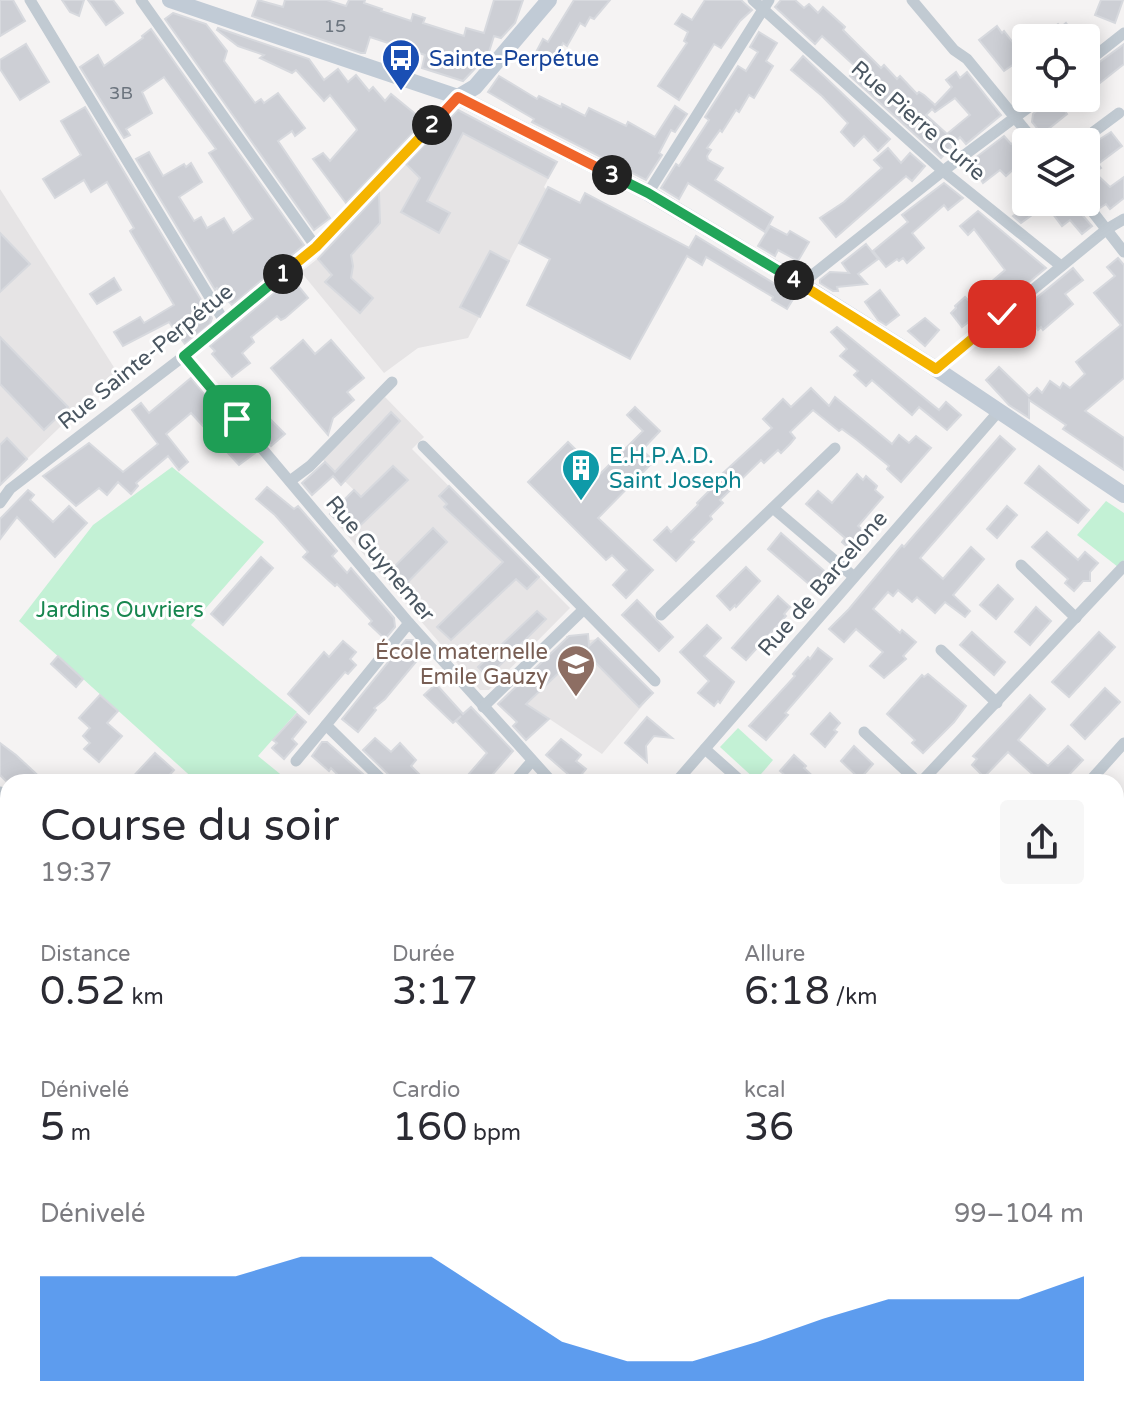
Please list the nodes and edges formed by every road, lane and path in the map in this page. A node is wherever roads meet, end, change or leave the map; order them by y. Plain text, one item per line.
1 (30, 0) edge
2 (141, 0) edge
3 (170, 0) edge
4 (549, 0) edge
5 (753, 0) edge
6 (912, 0) edge
7 (766, 4) edge
8 (1124, 33) edge
9 (1100, 52) edge
10 (458, 97) junction
11 (1023, 112) edge
12 (1119, 113) dead end
13 (1015, 118) junction
14 (1023, 128) edge
15 (1099, 128) edge
16 (943, 171) junction
17 (648, 193) junction
18 (1096, 216) edge
19 (1124, 219) edge
20 (1107, 229) junction
21 (316, 247) junction
22 (1124, 252) edge
23 (1061, 266) junction
24 (801, 284) junction
25 (224, 321) junction
26 (184, 356) junction
27 (936, 369) junction
28 (392, 382) dead end
29 (999, 411) junction
30 (423, 446) dead end
31 (835, 448) dead end
32 (290, 481) junction
33 (1124, 495) edge
34 (0, 503) edge
35 (773, 508) junction
36 (1021, 565) dead end
37 (1124, 566) edge
38 (853, 576) junction
39 (583, 610) junction
40 (661, 615) dead end
41 (1076, 618) junction
42 (409, 623) junction
43 (941, 650) dead end
44 (655, 681) dead end
45 (997, 703) junction
46 (483, 707) junction
47 (326, 725) junction
48 (864, 732) dead end
49 (1124, 743) edge
50 (705, 749) junction
51 (296, 761) dead end
52 (532, 761) junction
53 (376, 774) edge
54 (521, 774) edge
55 (544, 774) edge
56 (683, 774) edge
57 (733, 774) edge
58 (911, 774) edge
59 (928, 774) edge
60 (1096, 774) edge

1 - 25 street
2 - 21 street
3 - 10 street
4 - 10 street, Rue Sainte-Perpétue
5 - 7 street, Rue Pierre Curie
6 - 13 street
7 - 16 street, Rue Pierre Curie
7 - 17 street
8 - 9 street
10 - 17 street
10 - 21 street, Rue Sainte-Perpétue
11 - 13 street
12 - 15 street
13 - 14 street
13 - 16 street
16 - 23 street, Rue Pierre Curie
16 - 24 street
17 - 24 street
18 - 20 street
19 - 20 street
20 - 22 street
20 - 23 street
21 - 25 street, Rue Sainte-Perpétue
23 - 27 street
24 - 27 street
25 - 26 street, Rue Sainte-Perpétue
26 - 32 street, Rue Guynemer
26 - 34 street, Rue Sainte-Perpétue
27 - 29 street
28 - 32 street
29 - 33 street
29 - 38 street, Rue de Barcelone
30 - 39 street
31 - 35 street
32 - 42 street, Rue Guynemer
35 - 38 street
35 - 40 street
36 - 41 street
37 - 41 street
38 - 50 street, Rue de Barcelone
39 - 44 street
39 - 46 street
41 - 45 street
42 - 46 street, Rue Guynemer
42 - 47 street
43 - 45 street
45 - 59 street
46 - 52 street, Rue Guynemer
47 - 51 street
47 - 53 street
48 - 58 street
49 - 60 street
50 - 56 street, Rue de Barcelone
50 - 57 street
52 - 54 street
52 - 55 street, Rue Guynemer

